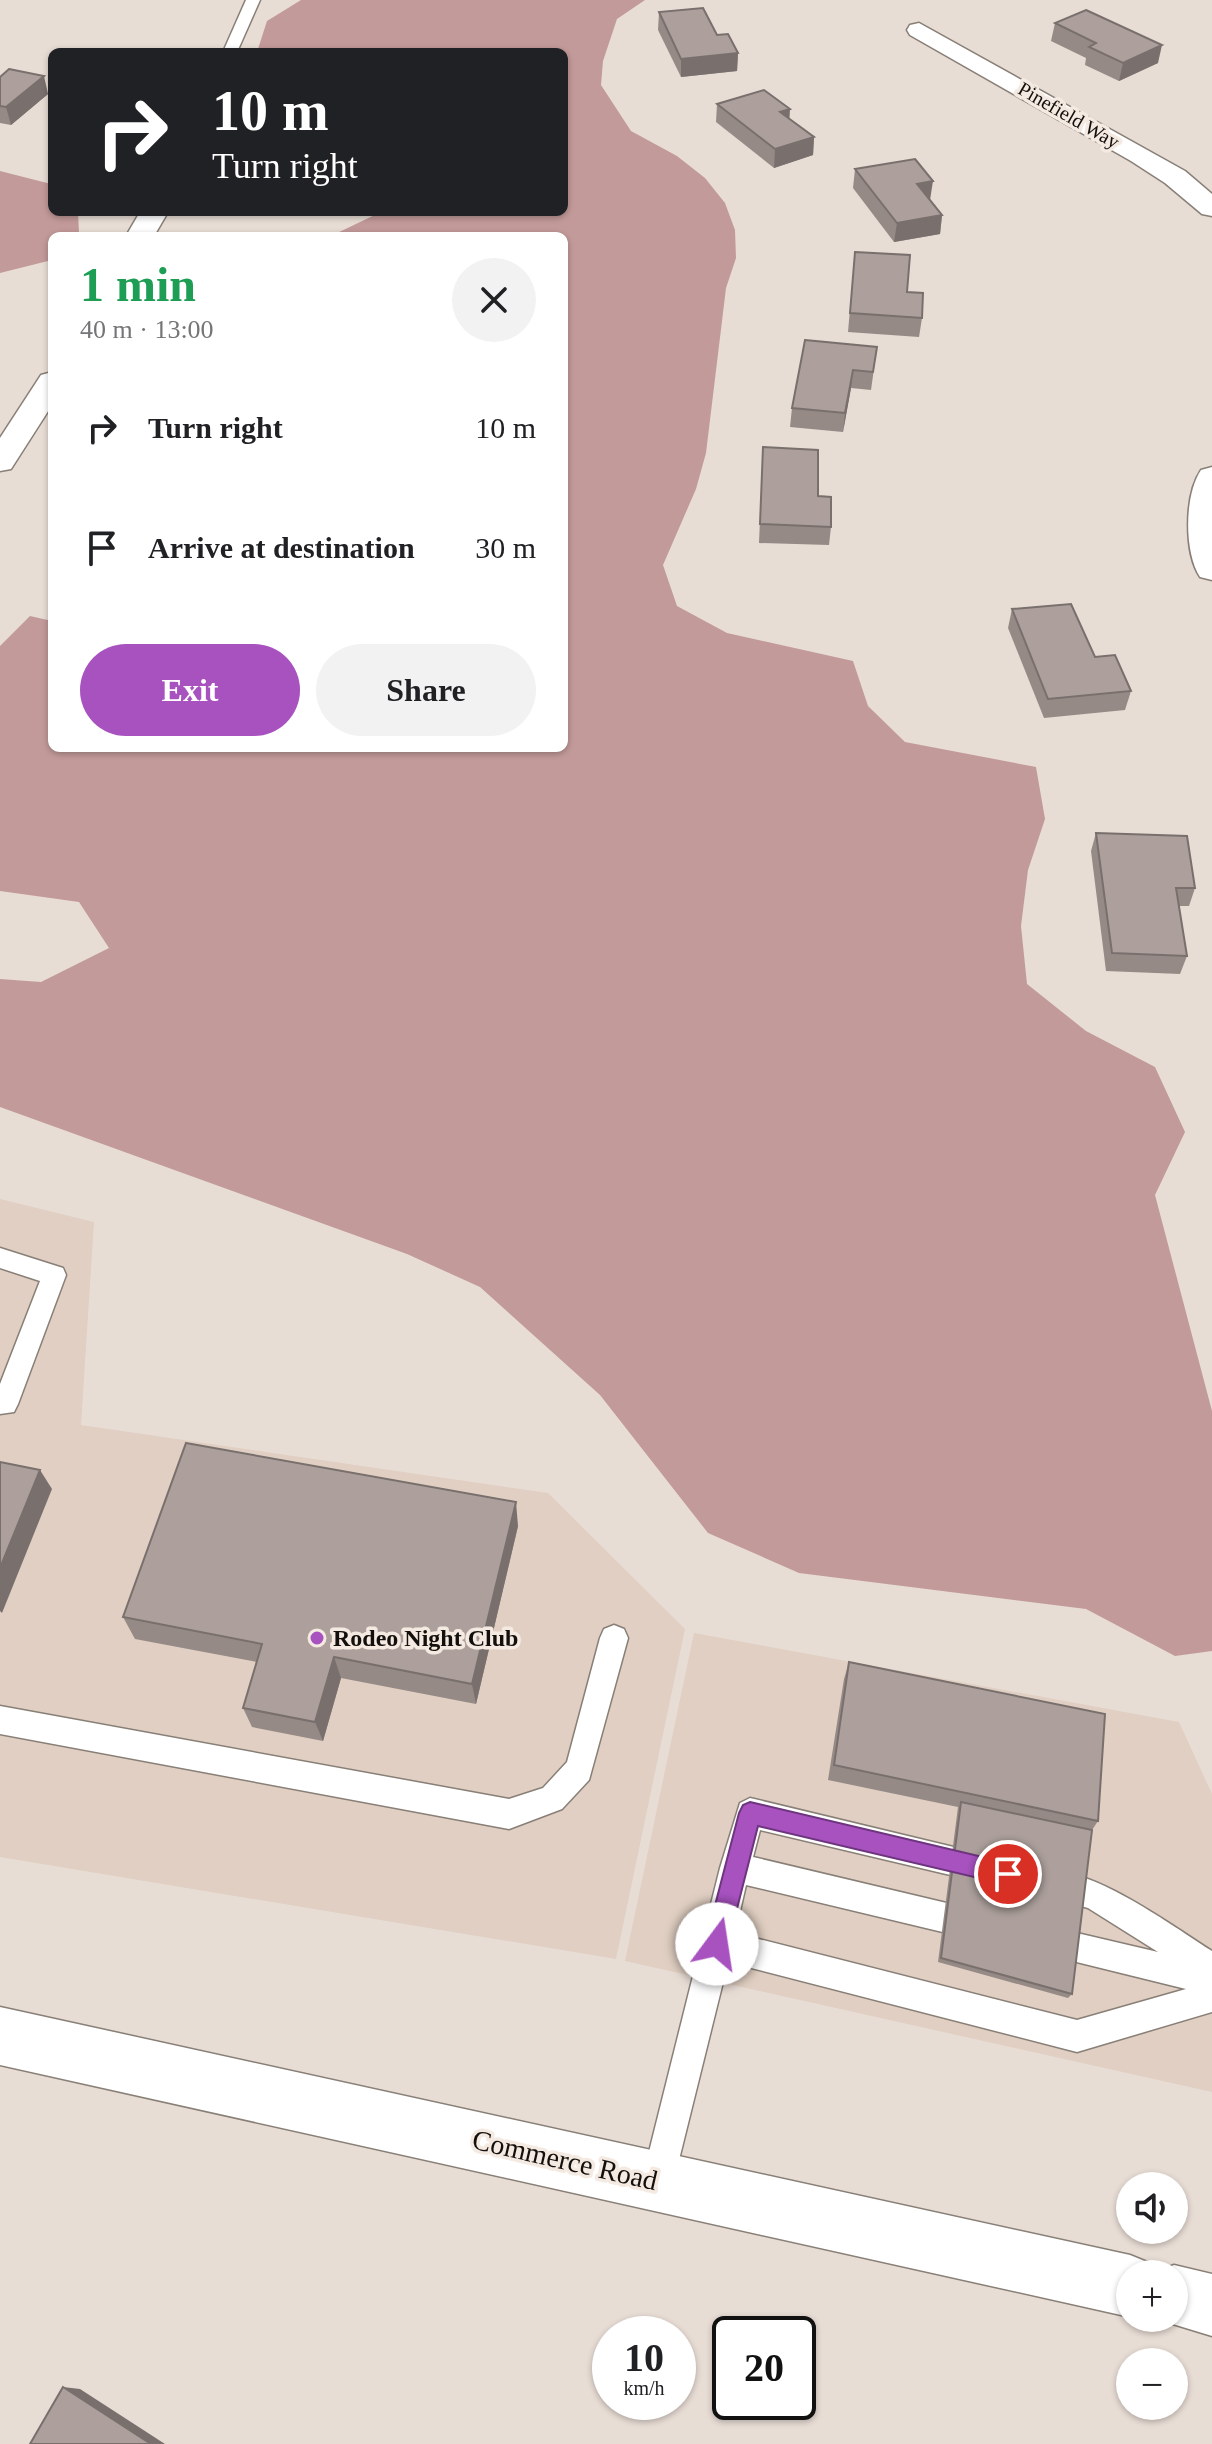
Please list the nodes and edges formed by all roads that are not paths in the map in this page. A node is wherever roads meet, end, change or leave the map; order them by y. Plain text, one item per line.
1 (253, 0) edge
2 (919, 30) dead end
3 (232, 48) edge
4 (1212, 208) edge
5 (48, 387) edge
6 (0, 462) edge
7 (1212, 477) edge
8 (1212, 570) edge
9 (0, 1258) edge
10 (0, 1403) edge
11 (614, 1638) dead end
12 (0, 1720) edge
13 (735, 1868) junction
14 (1004, 1873) edge
15 (1034, 1880) edge
16 (717, 1944) junction
17 (1212, 1968) edge
18 (1212, 1980) edge
19 (1212, 1997) edge
20 (10, 2031) edge
21 (658, 2180) junction
22 (1116, 2283) edge
23 (1188, 2299) edge
24 (1212, 2305) edge

1 - 3 lane
2 - 4 main road, Pinefield Way
5 - 6 main road
7 - 8 main road
9 - 10 lane
11 - 12 lane
13 - 14 lane
13 - 16 lane
13 - 18 lane
15 - 17 lane
16 - 19 lane
16 - 21 lane
20 - 21 main road, Commerce Road
21 - 22 main road, Commerce Road
23 - 24 main road

